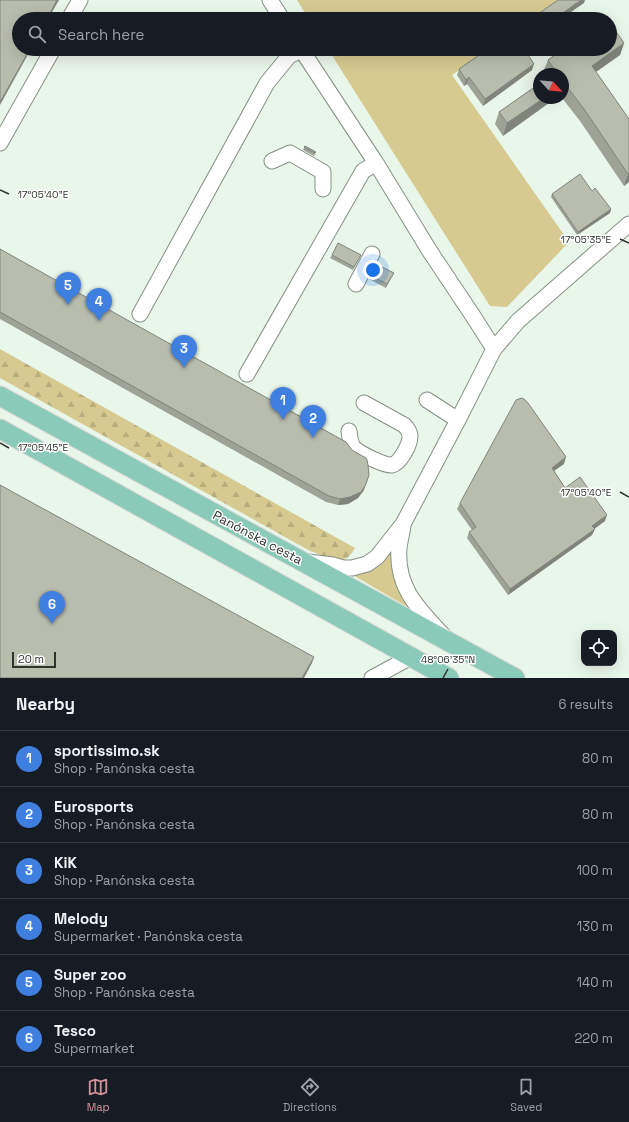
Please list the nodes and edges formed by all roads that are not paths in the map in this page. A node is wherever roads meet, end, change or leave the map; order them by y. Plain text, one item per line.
1 (80, 0) edge
2 (270, 0) edge
3 (73, 12) edge
4 (278, 12) edge
5 (48, 56) edge
6 (289, 56) edge
7 (306, 56) edge
8 (0, 143) edge
9 (272, 161) dead end
10 (376, 163) junction
11 (322, 189) dead end
12 (629, 224) edge
13 (372, 254) dead end
14 (356, 284) dead end
15 (140, 314) dead end
16 (494, 349) junction
17 (247, 374) dead end
18 (0, 396) edge
19 (427, 400) dead end
20 (364, 403) dead end
21 (458, 420) junction
22 (0, 429) edge
23 (349, 431) dead end
24 (403, 524) junction
25 (303, 561) junction
26 (448, 640) junction
27 (411, 657) junction
28 (372, 678) edge
29 (449, 678) edge
30 (515, 678) edge

1 - 3 street
2 - 4 street
5 - 8 street
6 - 15 street
7 - 10 street
9 - 11 street
10 - 16 street
10 - 17 street
12 - 16 street
13 - 14 street
16 - 21 street
18 - 25 main road, Panónska cesta
19 - 21 street
20 - 23 street
21 - 24 street
22 - 27 main road
24 - 25 street
24 - 26 street
25 - 26 main road, Panónska cesta
26 - 30 main road, Panónska cesta
27 - 28 street
27 - 29 main road

